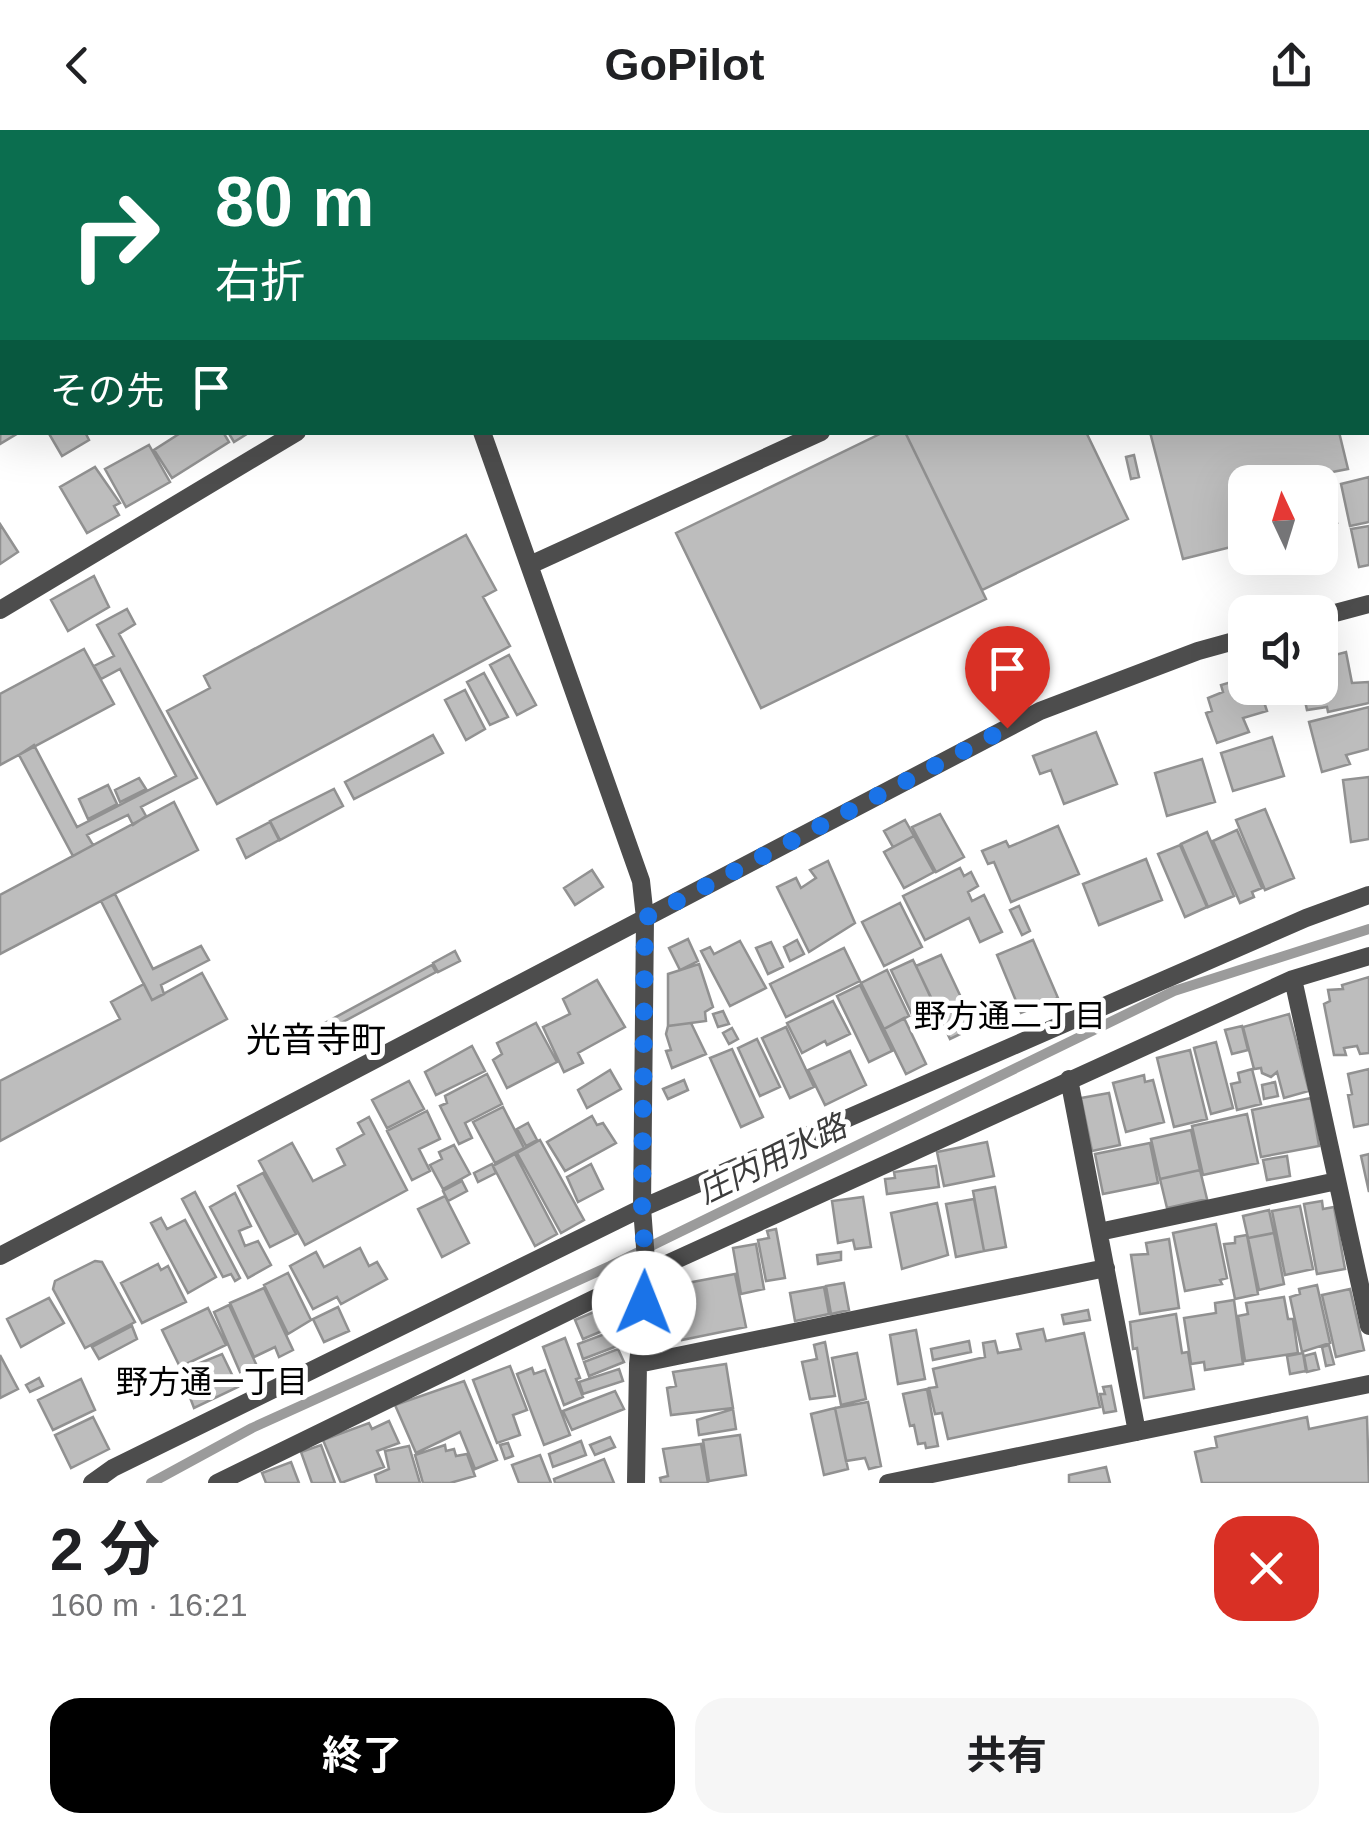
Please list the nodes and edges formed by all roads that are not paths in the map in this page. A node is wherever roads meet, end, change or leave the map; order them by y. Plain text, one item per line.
1 (292, 435) edge
2 (487, 435) edge
3 (813, 435) edge
4 (530, 564) junction
5 (1369, 604) edge
6 (0, 610) edge
7 (1338, 612) edge
8 (1228, 643) edge
9 (1369, 895) edge
10 (645, 918) junction
11 (1369, 956) edge
12 (1293, 979) junction
13 (1069, 1080) junction
14 (1337, 1181) junction
15 (642, 1215) junction
16 (1098, 1232) junction
17 (0, 1256) edge
18 (646, 1264) junction
19 (1106, 1268) junction
20 (1369, 1326) edge
21 (638, 1364) junction
22 (1369, 1384) edge
23 (1137, 1432) junction
24 (92, 1483) edge
25 (216, 1483) edge
26 (636, 1483) edge
27 (888, 1483) edge

1 - 6 street
2 - 4 street
3 - 4 street
4 - 10 street
5 - 7 street
8 - 10 street
9 - 15 street
10 - 15 street
10 - 17 street
11 - 12 street
12 - 13 street
12 - 14 street
13 - 16 street
13 - 18 street
14 - 16 street
14 - 20 street
15 - 18 street
15 - 24 street
16 - 19 street
18 - 21 street
18 - 25 street
19 - 21 street
19 - 23 street
21 - 26 street
22 - 23 street
23 - 27 street

